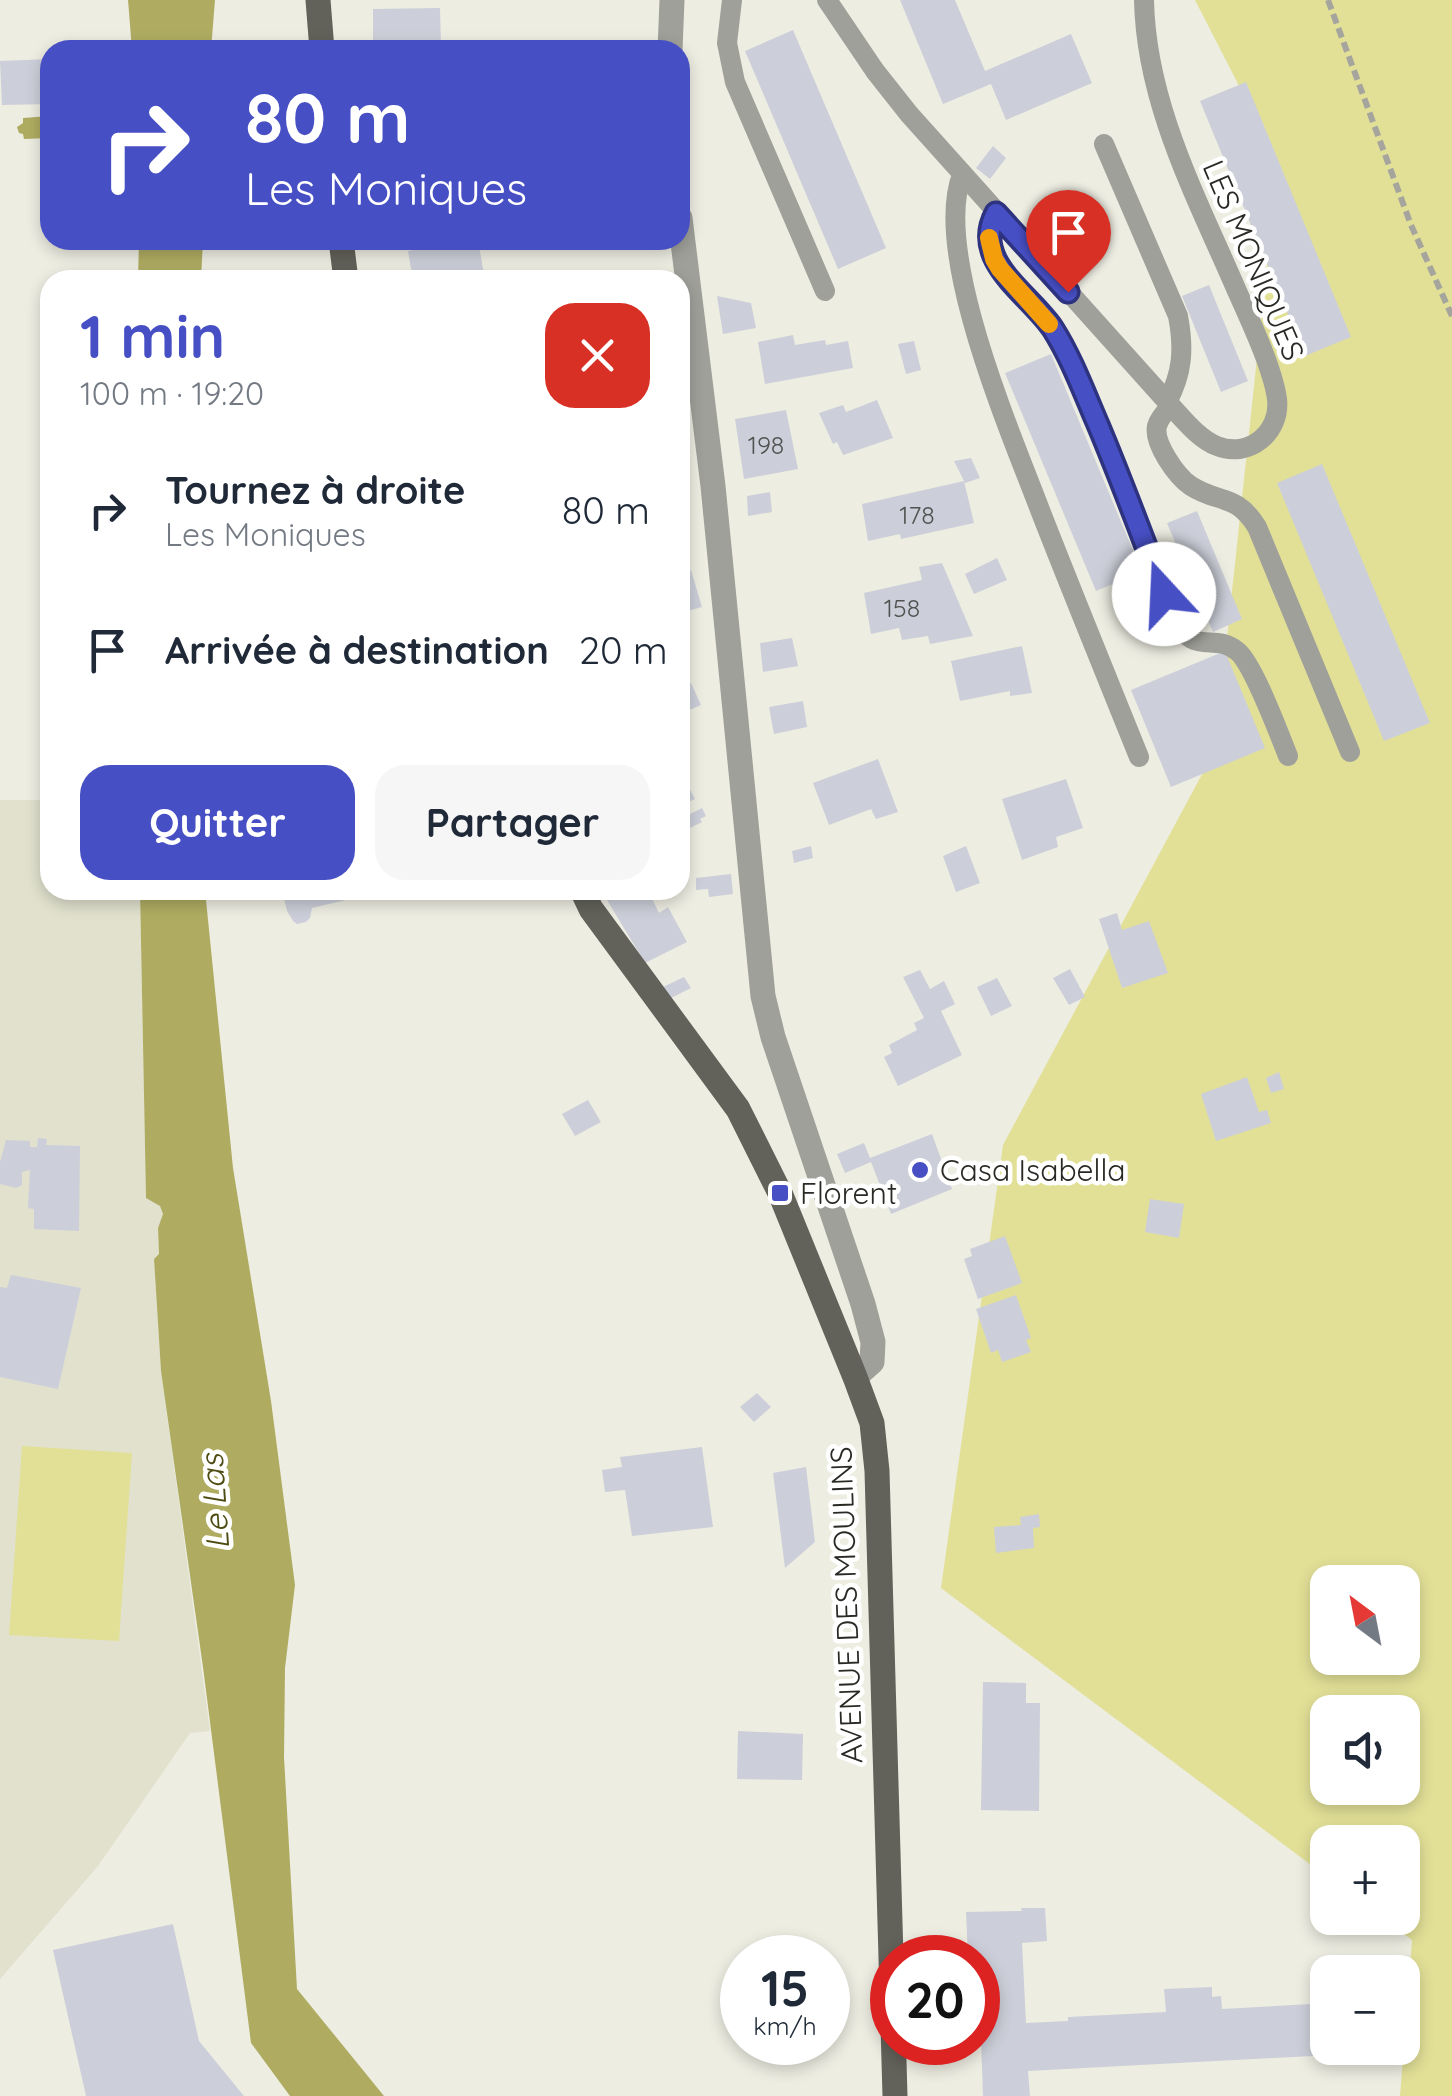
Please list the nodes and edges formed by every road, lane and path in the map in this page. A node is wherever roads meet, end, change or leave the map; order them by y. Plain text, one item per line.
1 (318, 0) edge
2 (672, 0) edge
3 (732, 0) edge
4 (827, 0) edge
5 (851, 0) edge
6 (1144, 0) edge
7 (1328, 0) edge
8 (839, 20) junction
9 (321, 40) edge
10 (670, 40) edge
11 (1104, 144) dead end
12 (962, 174) junction
13 (996, 213) junction
14 (826, 291) dead end
15 (690, 299) edge
16 (1452, 316) edge
17 (1169, 404) junction
18 (1350, 752) dead end
19 (1288, 756) dead end
20 (1139, 757) dead end
21 (586, 900) edge
22 (855, 1377) junction
23 (895, 2096) edge

1 - 9 main road
2 - 10 street
3 - 14 lane
4 - 8 lane, LES MONIQUES
5 - 8 lane
6 - 17 lane, LES MONIQUES
7 - 16 path
8 - 12 lane, LES MONIQUES
11 - 17 lane
12 - 13 lane, LES MONIQUES
12 - 20 lane
13 - 17 lane, LES MONIQUES
13 - 19 lane
15 - 22 street
17 - 18 lane
21 - 22 main road, AVENUE DES MOULINS
22 - 23 main road, AVENUE DES MOULINS

